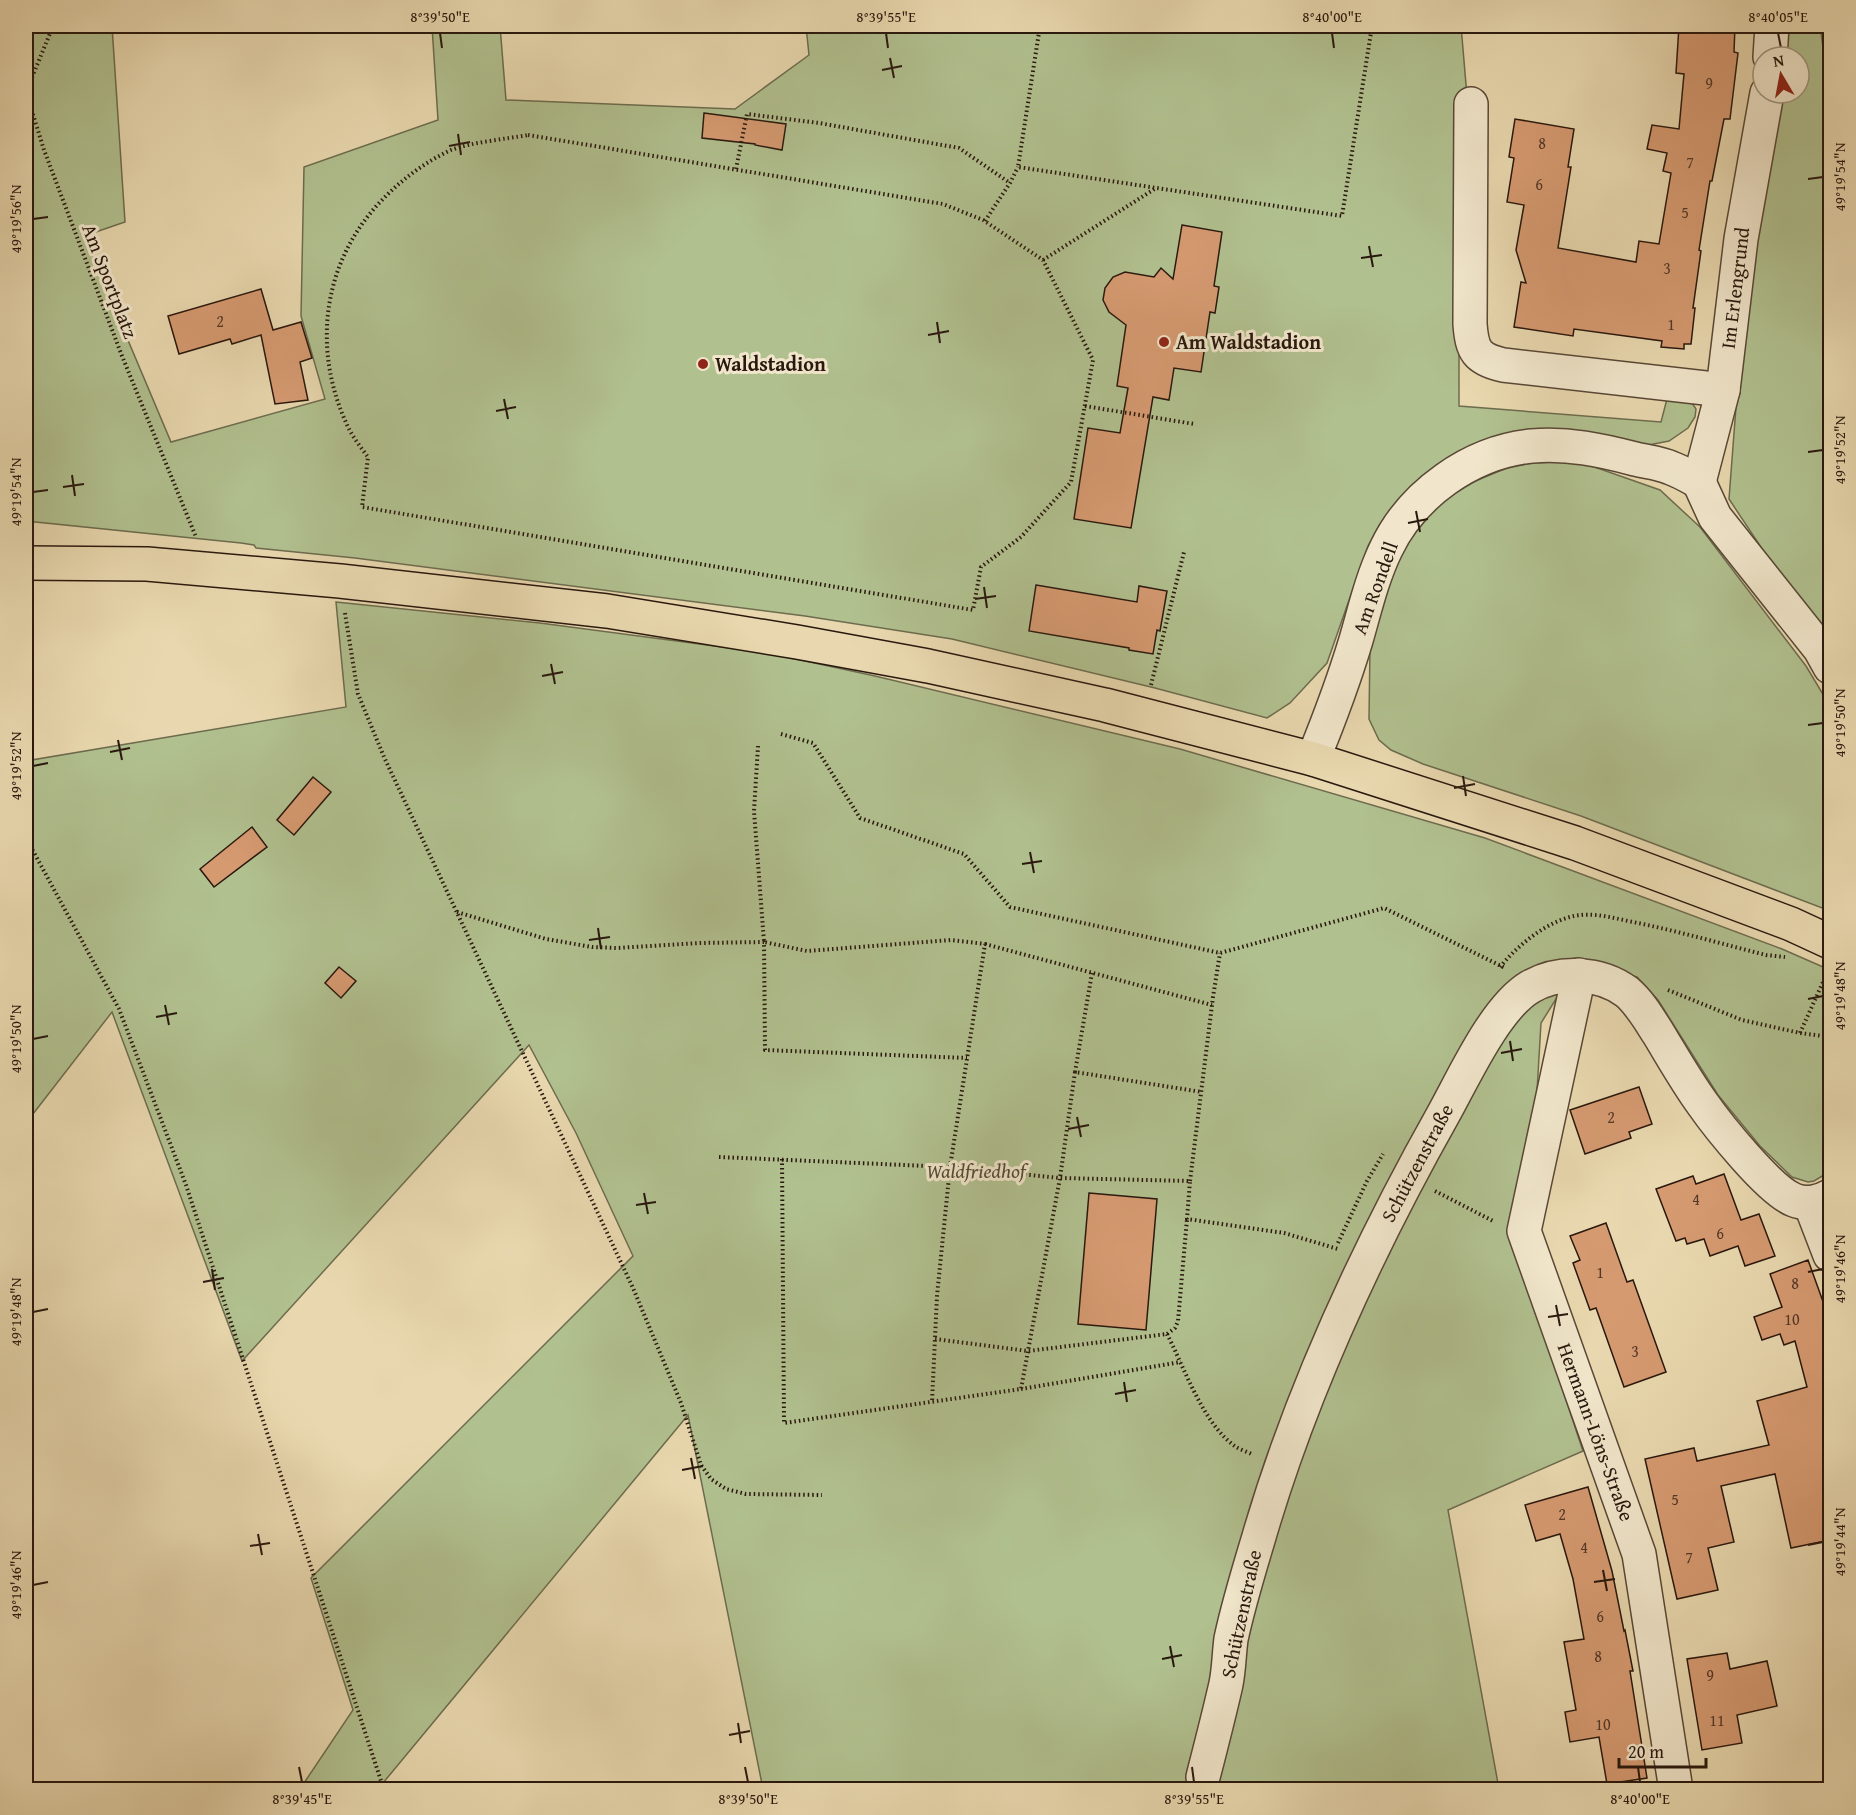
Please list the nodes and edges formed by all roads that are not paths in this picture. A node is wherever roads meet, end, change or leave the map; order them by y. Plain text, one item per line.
1 (1772, 26) edge
2 (1771, 45) edge
3 (1471, 104) dead end
4 (1765, 105) edge
5 (1723, 390) junction
6 (1699, 482) junction
7 (26, 562) edge
8 (1830, 667) edge
9 (1313, 759) junction
10 (1830, 956) edge
11 (1579, 975) junction
12 (1820, 1199) edge
13 (1830, 1255) edge
14 (1203, 1777) dead end
15 (1677, 1790) edge

1 - 2 street
3 - 5 street
4 - 5 street, Im Erlengrund
5 - 6 street, Im Erlengrund
6 - 8 street
6 - 9 street, Am Rondell
7 - 9 main road
9 - 10 main road
11 - 12 street, Schützenstraße
11 - 14 street, Schützenstraße
11 - 15 street, Hermann-Löns-Straße
12 - 13 street, Schützenstraße

